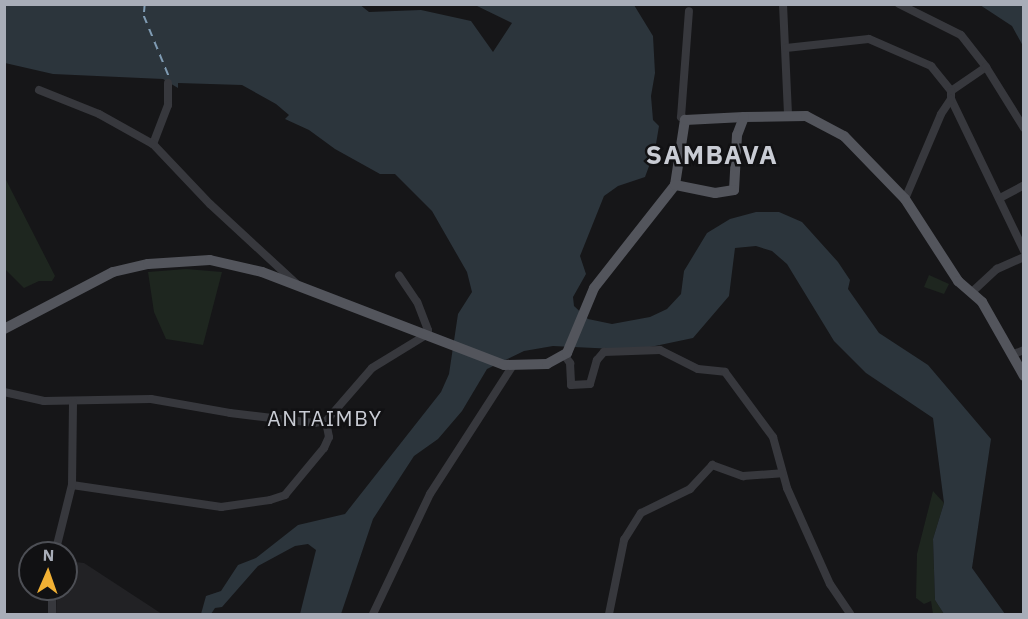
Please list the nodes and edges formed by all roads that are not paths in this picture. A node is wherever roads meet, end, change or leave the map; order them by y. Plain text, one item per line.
1 (783, 4) edge
2 (899, 4) edge
3 (689, 11) dead end
4 (786, 48) junction
5 (986, 67) junction
6 (168, 83) dead end
7 (39, 90) dead end
8 (951, 95) junction
9 (788, 116) junction
10 (744, 117) junction
11 (685, 120) junction
12 (1023, 128) edge
13 (153, 144) junction
14 (675, 185) junction
15 (1023, 185) edge
16 (1000, 198) junction
17 (905, 199) junction
18 (1023, 251) edge
19 (1023, 257) edge
20 (399, 275) dead end
21 (300, 287) junction
22 (972, 292) junction
23 (4, 329) edge
24 (426, 335) junction
25 (1019, 352) edge
26 (566, 354) junction
27 (508, 366) junction
28 (1023, 376) edge
29 (4, 392) edge
30 (73, 402) junction
31 (326, 421) junction
32 (782, 472) junction
33 (72, 485) junction
34 (58, 541) edge
35 (372, 615) edge
36 (609, 615) edge
37 (850, 615) edge

1 - 4 street
2 - 5 street
3 - 11 street
4 - 8 street
4 - 9 street
5 - 8 street
5 - 12 street
6 - 13 street
7 - 13 street
8 - 16 street
8 - 17 street
9 - 10 main road
9 - 17 main road
10 - 11 main road
10 - 14 main road
11 - 14 main road
13 - 21 street
14 - 26 main road
15 - 16 street
16 - 18 street
17 - 22 main road
19 - 22 street
20 - 24 street
21 - 23 main road
21 - 24 main road
22 - 25 main road
24 - 27 main road
24 - 31 street
25 - 28 main road
26 - 27 main road
26 - 32 street
27 - 35 street
29 - 30 street
30 - 31 street
30 - 33 street
31 - 33 street
32 - 36 street
32 - 37 street
33 - 34 street

